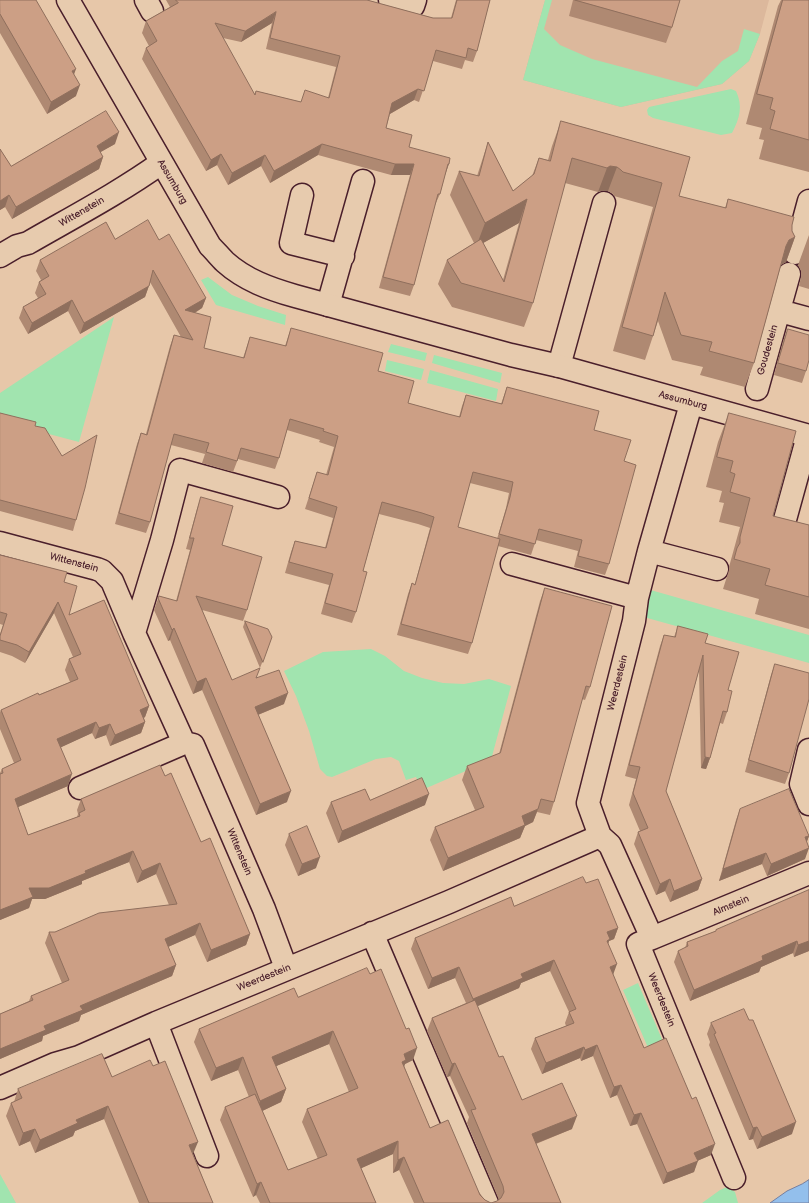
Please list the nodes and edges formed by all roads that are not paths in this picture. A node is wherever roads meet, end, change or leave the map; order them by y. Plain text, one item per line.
1 (68, 0) edge
2 (390, 0) edge
3 (415, 0) edge
4 (161, 163) junction
5 (363, 181) dead end
6 (302, 194) dead end
7 (809, 201) edge
8 (604, 203) dead end
9 (795, 253) dead end
10 (0, 256) edge
11 (343, 256) junction
12 (789, 274) dead end
13 (328, 305) junction
14 (780, 311) junction
15 (809, 319) edge
16 (559, 366) junction
17 (757, 389) dead end
18 (691, 404) junction
19 (808, 436) edge
20 (802, 480) edge
21 (278, 497) dead end
22 (809, 541) edge
23 (0, 543) edge
24 (649, 550) junction
25 (512, 564) dead end
26 (717, 569) dead end
27 (637, 598) junction
28 (134, 633) junction
29 (184, 743) junction
30 (809, 750) edge
31 (80, 788) dead end
32 (809, 804) edge
33 (600, 836) junction
34 (809, 873) edge
35 (372, 933) junction
36 (652, 938) junction
37 (286, 968) junction
38 (156, 1023) junction
39 (0, 1088) edge
40 (207, 1156) dead end
41 (734, 1178) dead end
42 (487, 1203) edge

1 - 4 street, Assumburg
2 - 3 street
4 - 10 street, Wittenstein
4 - 13 street, Assumburg
5 - 11 street
6 - 11 street
7 - 9 street
8 - 16 street
11 - 13 street
12 - 14 street, Goudestein
13 - 16 street, Assumburg
14 - 15 street, Goudestein
14 - 17 street, Goudestein
16 - 18 street, Assumburg
18 - 19 street, Assumburg
18 - 24 street, Weerdestein
19 - 20 street
20 - 22 street
21 - 28 street
23 - 28 street, Wittenstein
24 - 26 street
24 - 27 street, Weerdestein
25 - 27 street
27 - 33 street, Weerdestein
28 - 29 street, Wittenstein
29 - 31 street
29 - 37 street, Wittenstein
30 - 32 street
33 - 35 street, Weerdestein
33 - 36 street, Weerdestein
34 - 36 street, Almstein
35 - 37 street, Weerdestein
35 - 42 street
36 - 41 street, Weerdestein
37 - 38 street, Weerdestein
38 - 39 street, Weerdestein
38 - 40 street

